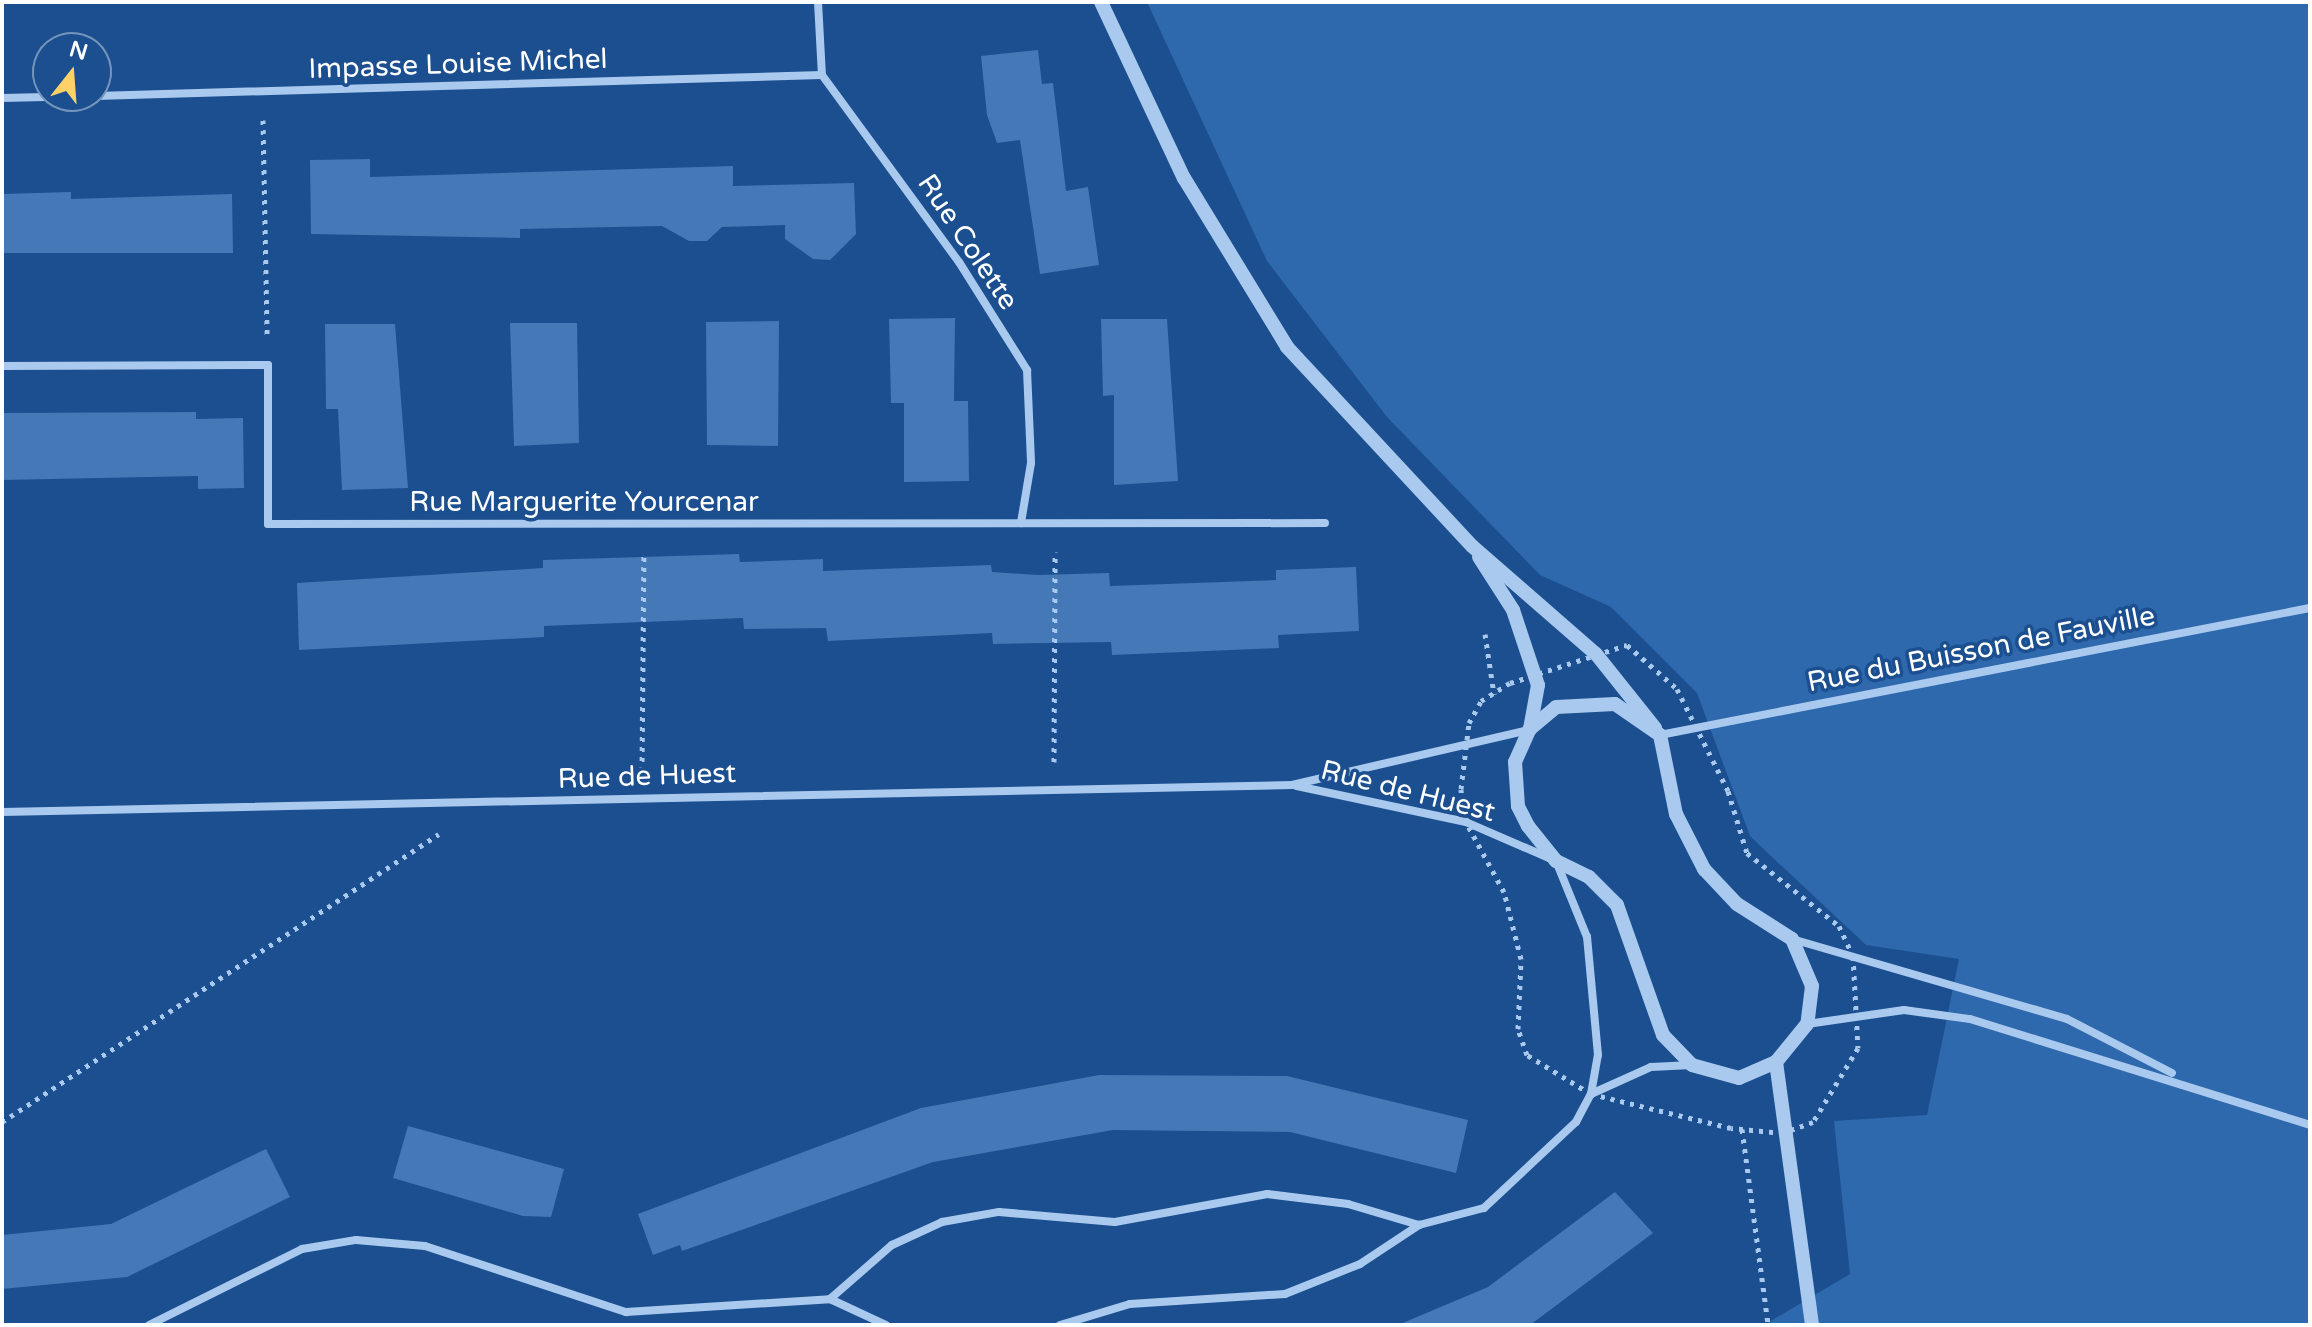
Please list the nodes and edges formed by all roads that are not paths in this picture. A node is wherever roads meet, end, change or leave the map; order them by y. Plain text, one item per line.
1 (818, 2) edge
2 (1101, 2) edge
3 (822, 75) junction
4 (112, 96) edge
5 (32, 97) edge
6 (2, 98) edge
7 (2, 366) edge
8 (1021, 523) junction
9 (1325, 523) dead end
10 (1472, 546) junction
11 (2310, 608) edge
12 (1530, 729) junction
13 (1660, 735) junction
14 (1292, 785) junction
15 (2, 812) edge
16 (1556, 861) junction
17 (1792, 939) junction
18 (1807, 1024) junction
19 (1776, 1062) junction
20 (1692, 1065) junction
21 (2191, 1083) junction
22 (1591, 1094) junction
23 (2310, 1125) edge
24 (1419, 1225) junction
25 (830, 1299) junction
26 (149, 1325) edge
27 (886, 1325) edge
28 (1060, 1325) edge
29 (1812, 1325) edge

1 - 3 street
2 - 10 street
3 - 4 street, Impasse Louise Michel
3 - 8 street, Rue Colette
5 - 6 street
7 - 8 street, Rue Marguerite Yourcenar
8 - 9 street, Rue Marguerite Yourcenar
10 - 12 street
10 - 13 street
11 - 13 street, Rue du Buisson de Fauville
12 - 13 street
12 - 14 street, Rue de Huest
12 - 16 street
13 - 17 street
14 - 15 street, Rue de Huest
14 - 16 street, Rue de Huest
16 - 20 street
16 - 22 street
17 - 18 street
17 - 21 street
18 - 19 street
18 - 21 street
19 - 20 street
19 - 29 street
20 - 22 street
21 - 23 street
22 - 24 street
24 - 25 street
24 - 28 street
25 - 26 street
25 - 27 street

